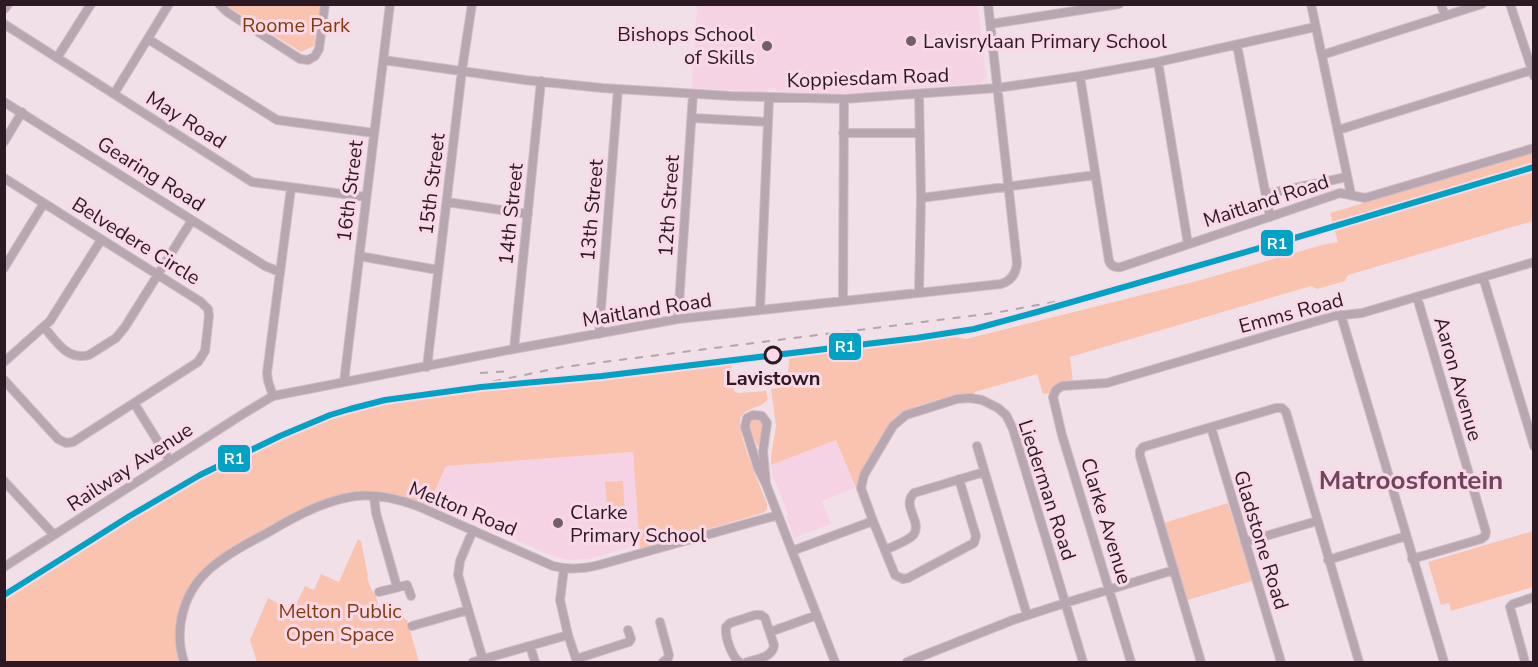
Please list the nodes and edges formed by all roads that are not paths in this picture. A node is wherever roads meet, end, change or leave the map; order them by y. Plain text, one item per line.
1 (7, 4) edge
2 (92, 4) edge
3 (169, 4) edge
4 (219, 4) edge
5 (325, 4) edge
6 (390, 4) edge
7 (472, 4) edge
8 (988, 4) edge
9 (1119, 4) edge
10 (1311, 4) edge
11 (1441, 4) edge
12 (1482, 4) edge
13 (1510, 4) edge
14 (4, 8) edge
15 (1445, 16) junction
16 (4, 24) edge
17 (991, 24) junction
18 (1315, 27) junction
19 (148, 39) junction
20 (1237, 45) junction
21 (1322, 55) junction
22 (57, 58) junction
23 (383, 60) junction
24 (1158, 62) junction
25 (462, 70) junction
26 (1533, 73) edge
27 (1080, 76) junction
28 (541, 81) junction
29 (997, 88) junction
30 (618, 89) junction
31 (114, 94) junction
32 (693, 94) junction
33 (919, 94) junction
34 (769, 98) junction
35 (844, 99) junction
36 (4, 102) edge
37 (22, 112) junction
38 (692, 117) junction
39 (768, 122) junction
40 (1338, 130) junction
41 (920, 132) junction
42 (374, 133) junction
43 (843, 133) junction
44 (4, 142) edge
45 (1533, 148) edge
46 (1095, 175) junction
47 (1347, 177) junction
48 (4, 178) edge
49 (1008, 186) junction
50 (291, 188) junction
51 (1266, 194) junction
52 (1351, 194) junction
53 (366, 197) junction
54 (921, 198) junction
55 (447, 202) junction
56 (44, 203) junction
57 (528, 214) junction
58 (1270, 217) junction
59 (192, 220) junction
60 (101, 240) junction
61 (1188, 244) junction
62 (359, 256) junction
63 (1533, 262) edge
64 (4, 267) edge
65 (438, 270) junction
66 (280, 272) junction
67 (158, 275) junction
68 (1483, 278) junction
69 (919, 293) junction
70 (1417, 297) junction
71 (843, 301) junction
72 (760, 310) junction
73 (1341, 315) junction
74 (678, 319) junction
75 (44, 327) junction
76 (599, 334) junction
77 (514, 349) junction
78 (4, 362) edge
79 (427, 367) junction
80 (4, 380) edge
81 (344, 382) junction
82 (1056, 390) joint
83 (273, 396) junction
84 (135, 403) junction
85 (1210, 427) junction
86 (976, 446) dead end
87 (1533, 446) edge
88 (170, 461) junction
89 (984, 472) junction
90 (959, 479) junction
91 (6, 484) edge
92 (766, 484) junction
93 (374, 496) junction
94 (778, 515) junction
95 (873, 521) junction
96 (1317, 521) junction
97 (473, 530) junction
98 (54, 535) junction
99 (1406, 536) junction
100 (1245, 542) junction
101 (792, 550) junction
102 (885, 550) junction
103 (1412, 559) junction
104 (1328, 560) junction
105 (4, 567) edge
106 (564, 568) junction
107 (1174, 570) junction
108 (397, 587) junction
109 (1109, 590) junction
110 (379, 591) dead end
111 (411, 596) dead end
112 (1533, 597) edge
113 (1065, 603) junction
114 (468, 610) junction
115 (817, 615) junction
116 (1027, 615) junction
117 (660, 622) dead end
118 (412, 626) dead end
119 (628, 630) dead end
120 (770, 632) junction
121 (568, 635) junction
122 (530, 646) junction
123 (922, 660) edge
124 (478, 661) edge
125 (577, 661) edge
126 (757, 661) edge
127 (184, 663) edge
128 (535, 663) edge
129 (663, 663) edge
130 (739, 663) edge
131 (747, 663) edge
132 (835, 663) edge
133 (907, 663) edge
134 (1083, 663) edge
135 (1131, 663) edge
136 (1202, 663) edge
137 (1281, 663) edge
138 (1359, 663) edge
139 (1444, 663) edge
140 (1526, 663) edge

1 - 14 street
2 - 22 street
3 - 19 street
4 - 5 street
6 - 23 street, 16th Street
7 - 25 street, 15th Street
8 - 17 street
9 - 17 street
10 - 18 street
11 - 15 street
12 - 15 street
13 - 26 street
15 - 21 street
16 - 22 street, May Road
17 - 29 street
18 - 20 street, Koppiesdam Road
18 - 21 street
19 - 31 street
19 - 42 street
20 - 24 street, Koppiesdam Road
20 - 51 street
21 - 40 street
22 - 31 street, May Road
23 - 25 street, Koppiesdam Road
23 - 42 street, 16th Street
24 - 27 street, Koppiesdam Road
24 - 61 street
25 - 28 street, Koppiesdam Road
25 - 55 street, 15th Street
26 - 40 street
27 - 29 street, Koppiesdam Road
27 - 46 street
28 - 30 street, Koppiesdam Road
28 - 57 street, 14th Street
29 - 33 street, Koppiesdam Road
29 - 49 street
30 - 32 street, Koppiesdam Road
30 - 76 street, 13th Street
31 - 50 street, May Road
32 - 34 street, Koppiesdam Road
32 - 38 street, 12th Street
33 - 35 street, Koppiesdam Road
33 - 41 street
34 - 35 street, Koppiesdam Road
34 - 39 street
35 - 43 street
36 - 37 street, Gearing Road
37 - 44 street
37 - 59 street, Gearing Road
38 - 39 street
38 - 74 street, 12th Street
39 - 72 street
40 - 47 street
41 - 43 street
41 - 54 street
42 - 53 street, 16th Street
43 - 71 street
45 - 52 street, Maitland Road
46 - 49 street
46 - 61 street, Maitland Road
47 - 51 street
47 - 52 street
48 - 56 street, Belvedere Circle
49 - 54 street
49 - 69 street, Maitland Road
50 - 53 street, May Road
50 - 66 street
51 - 58 street
52 - 58 street, Maitland Road
53 - 62 street, 16th Street
54 - 69 street
55 - 57 street
55 - 65 street, 15th Street
56 - 60 street, Belvedere Circle
56 - 64 street
57 - 77 street, 14th Street
58 - 61 street, Maitland Road
59 - 66 street, Gearing Road
59 - 67 street
60 - 67 street, Belvedere Circle
60 - 75 street
62 - 65 street
62 - 81 street, 16th Street
63 - 68 street, Emms Road
65 - 79 street, 15th Street
66 - 83 street
67 - 75 street
67 - 84 street, Belvedere Circle
68 - 70 street, Emms Road
68 - 87 street
69 - 71 street, Maitland Road
70 - 73 street, Emms Road
70 - 103 street, Aaron Avenue
71 - 72 street, Maitland Road
72 - 74 street, Maitland Road
73 - 82 street, Emms Road
73 - 99 street
74 - 76 street, Maitland Road
75 - 78 street
76 - 77 street, Maitland Road
77 - 79 street, Maitland Road
79 - 81 street, Maitland Road
80 - 84 street, Belvedere Circle
81 - 83 street, Maitland Road
82 - 109 street, Clarke Avenue
83 - 88 street, Railway Avenue
84 - 88 street
85 - 96 street
85 - 100 street, Gladstone Road
85 - 107 street
86 - 89 street
88 - 98 street, Railway Avenue
89 - 90 street
89 - 116 street
90 - 102 street
90 - 102 street, Liederman Road
91 - 98 street
92 - 92 street
92 - 94 street
93 - 97 street, Melton Road
93 - 108 street
93 - 127 street, Melton Road
94 - 101 street
94 - 106 street, Melton Road
95 - 101 street
95 - 102 street, Liederman Road
95 - 113 street, Liederman Road
96 - 100 street
96 - 104 street
97 - 106 street, Melton Road
97 - 114 street
98 - 105 street, Railway Avenue
99 - 103 street
99 - 104 street
100 - 137 street, Gladstone Road
101 - 115 street
103 - 139 street
104 - 138 street
106 - 121 street
107 - 109 street
107 - 136 street
108 - 110 street
108 - 111 street
109 - 113 street
109 - 135 street, Clarke Avenue
112 - 140 street
113 - 116 street
113 - 134 street, Liederman Road
114 - 118 street
114 - 124 street
115 - 120 street
115 - 132 street
116 - 123 street
117 - 129 street
119 - 125 street
120 - 126 street
120 - 130 street
121 - 122 street
121 - 125 street
122 - 124 street
122 - 128 street
123 - 133 street
126 - 131 street

